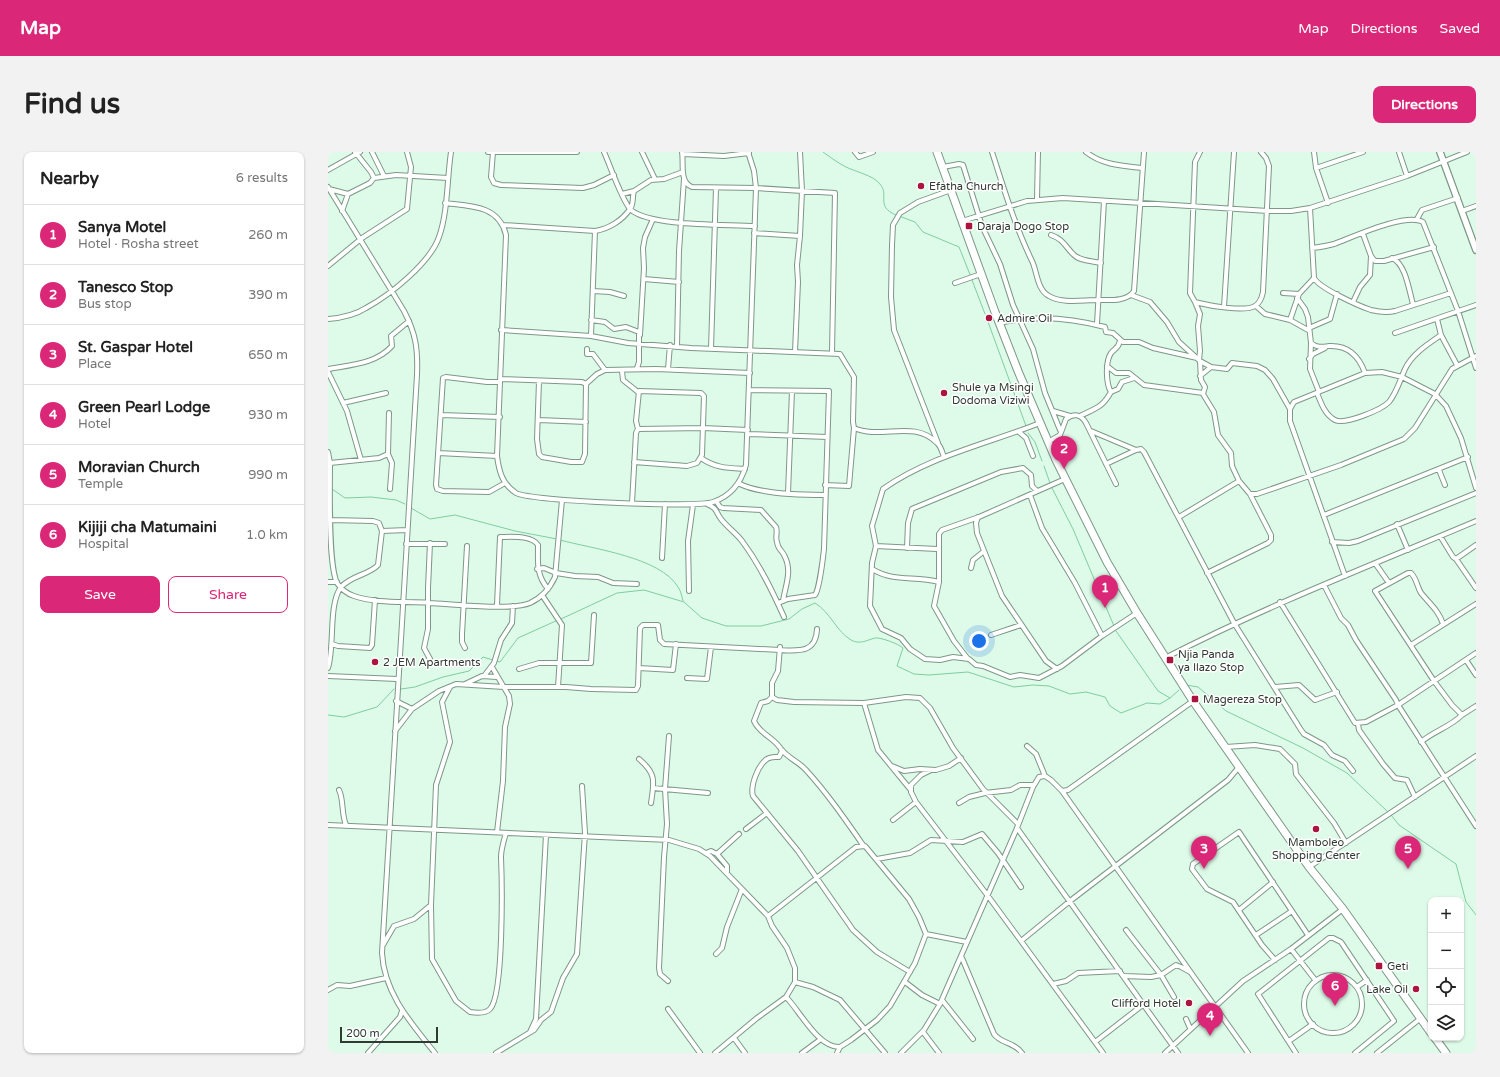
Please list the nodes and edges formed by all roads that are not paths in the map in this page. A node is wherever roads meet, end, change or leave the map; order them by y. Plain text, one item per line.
1 (372, 152) edge
2 (407, 152) edge
3 (451, 152) edge
4 (488, 152) edge
5 (494, 152) edge
6 (549, 152) edge
7 (578, 152) edge
8 (604, 152) edge
9 (642, 152) edge
10 (800, 152) edge
11 (855, 152) edge
12 (873, 152) edge
13 (937, 152) edge
14 (992, 152) edge
15 (1038, 152) edge
16 (1086, 152) edge
17 (1144, 152) edge
18 (1200, 152) edge
19 (1234, 152) edge
20 (1261, 152) edge
21 (1314, 152) edge
22 (1363, 152) edge
23 (1399, 152) edge
24 (1440, 152) edge
25 (1467, 152) edge
26 (357, 153) edge
27 (682, 153) edge
28 (748, 153) edge
29 (1444, 162) junction
30 (943, 167) junction
31 (1142, 168) junction
32 (1316, 168) junction
33 (328, 170) edge
34 (684, 174) junction
35 (614, 175) junction
36 (384, 176) junction
37 (410, 176) junction
38 (1407, 176) junction
39 (374, 178) junction
40 (448, 178) junction
41 (656, 179) junction
42 (329, 188) edge
43 (716, 188) junction
44 (756, 188) junction
45 (951, 190) junction
46 (634, 191) junction
47 (802, 191) junction
48 (348, 194) junction
49 (622, 194) junction
50 (1458, 198) junction
51 (1037, 199) junction
52 (1104, 201) junction
53 (1328, 203) junction
54 (445, 204) junction
55 (1140, 204) junction
56 (1010, 205) junction
57 (1192, 205) junction
58 (1476, 206) edge
59 (1231, 208) junction
60 (1310, 208) junction
61 (631, 209) junction
62 (1268, 211) junction
63 (1462, 211) junction
64 (342, 212) junction
65 (980, 216) junction
66 (653, 219) junction
67 (1417, 219) junction
68 (962, 221) junction
69 (681, 222) junction
70 (502, 224) junction
71 (714, 224) junction
72 (755, 226) junction
73 (595, 231) junction
74 (754, 234) junction
75 (1363, 234) junction
76 (1051, 235) dead end
77 (800, 236) junction
78 (360, 240) junction
79 (1434, 247) junction
80 (1475, 247) edge
81 (1312, 248) junction
82 (1371, 256) junction
83 (1391, 258) junction
84 (1101, 262) junction
85 (328, 266) edge
86 (979, 274) junction
87 (1314, 278) junction
88 (644, 279) junction
89 (679, 282) junction
90 (955, 283) dead end
91 (391, 290) junction
92 (593, 291) junction
93 (1283, 293) dead end
94 (1450, 293) junction
95 (1337, 294) junction
96 (1131, 295) junction
97 (624, 296) dead end
98 (1298, 296) junction
99 (1098, 300) junction
100 (1195, 302) junction
101 (1353, 302) junction
102 (1413, 304) junction
103 (1476, 305) edge
104 (1256, 306) junction
105 (1224, 307) junction
106 (1458, 311) junction
107 (1020, 318) junction
108 (1437, 319) junction
109 (328, 320) edge
110 (591, 320) junction
111 (1290, 320) junction
112 (409, 321) junction
113 (1000, 323) junction
114 (1097, 324) junction
115 (1309, 329) junction
116 (501, 330) junction
117 (1395, 333) dead end
118 (640, 335) junction
119 (1441, 335) junction
120 (591, 336) junction
121 (1120, 341) junction
122 (1311, 343) junction
123 (640, 344) junction
124 (670, 345) junction
125 (677, 346) junction
126 (1327, 347) junction
127 (587, 349) dead end
128 (711, 349) junction
129 (751, 351) junction
130 (795, 352) junction
131 (832, 353) junction
132 (1474, 357) edge
133 (1199, 359) junction
134 (1309, 360) junction
135 (1456, 365) junction
136 (1107, 366) junction
137 (1211, 366) junction
138 (637, 368) junction
139 (1476, 368) edge
140 (668, 369) junction
141 (328, 370) edge
142 (605, 370) junction
143 (622, 371) junction
144 (750, 373) junction
145 (1365, 373) junction
146 (1200, 376) junction
147 (1402, 377) junction
148 (1134, 378) junction
149 (500, 380) junction
150 (539, 381) junction
151 (586, 384) junction
152 (749, 390) junction
153 (792, 391) junction
154 (638, 392) junction
155 (1111, 392) junction
156 (1318, 392) junction
157 (386, 393) dead end
158 (1203, 393) junction
159 (1435, 394) junction
160 (343, 403) junction
161 (1290, 409) junction
162 (1053, 412) junction
163 (389, 413) dead end
164 (441, 415) junction
165 (1070, 416) junction
166 (1080, 416) junction
167 (500, 417) junction
168 (538, 420) junction
169 (586, 422) junction
170 (1040, 423) junction
171 (703, 428) junction
172 (854, 428) junction
173 (638, 429) junction
174 (1060, 430) junction
175 (1090, 431) junction
176 (748, 432) junction
177 (1019, 432) junction
178 (790, 436) junction
179 (827, 437) junction
180 (1048, 442) junction
181 (938, 444) junction
182 (1136, 450) junction
183 (328, 452) edge
184 (438, 453) junction
185 (388, 454) junction
186 (497, 456) junction
187 (944, 456) junction
188 (1033, 456) dead end
189 (701, 458) junction
190 (1468, 458) junction
191 (361, 460) junction
192 (634, 462) junction
193 (330, 463) junction
194 (1106, 464) junction
195 (745, 469) junction
196 (1439, 470) junction
197 (1309, 475) junction
198 (1065, 479) junction
199 (1240, 481) junction
200 (505, 483) junction
201 (738, 483) junction
202 (1116, 484) dead end
203 (825, 485) junction
204 (1445, 486) dead end
205 (1476, 488) edge
206 (390, 489) dead end
207 (1037, 491) junction
208 (788, 493) junction
209 (1476, 493) edge
210 (1250, 494) junction
211 (824, 495) junction
212 (1030, 495) junction
213 (562, 500) junction
214 (716, 501) junction
215 (632, 503) junction
216 (665, 504) junction
217 (707, 504) junction
218 (694, 505) junction
219 (1324, 515) junction
220 (979, 517) junction
221 (1179, 517) junction
222 (330, 520) junction
223 (1476, 521) edge
224 (1397, 524) junction
225 (407, 530) junction
226 (382, 531) junction
227 (1440, 536) junction
228 (1332, 542) junction
229 (430, 543) junction
230 (329, 544) edge
231 (406, 544) junction
232 (445, 544) dead end
233 (1476, 544) edge
234 (467, 546) dead end
235 (876, 546) junction
236 (907, 548) junction
237 (938, 549) junction
238 (1408, 550) junction
239 (983, 552) junction
240 (662, 558) dead end
241 (1456, 560) junction
242 (1376, 563) junction
243 (971, 568) dead end
244 (537, 569) junction
245 (872, 569) junction
246 (556, 573) junction
247 (1207, 573) junction
248 (1345, 576) junction
249 (328, 582) edge
250 (337, 582) junction
251 (939, 582) junction
252 (1389, 583) junction
253 (637, 584) dead end
254 (1324, 584) junction
255 (341, 588) junction
256 (1476, 588) edge
257 (548, 589) junction
258 (689, 591) dead end
259 (542, 595) junction
260 (375, 600) junction
261 (403, 602) junction
262 (428, 602) junction
263 (780, 602) junction
264 (1280, 602) junction
265 (464, 604) junction
266 (1476, 604) edge
267 (497, 605) junction
268 (514, 606) junction
269 (1137, 614) junction
270 (594, 615) dead end
271 (784, 617) dead end
272 (1234, 623) junction
273 (1021, 624) junction
274 (1443, 624) junction
275 (817, 629) dead end
276 (991, 635) dead end
277 (1102, 636) junction
278 (332, 644) junction
279 (676, 644) junction
280 (1411, 645) junction
281 (711, 647) junction
282 (465, 648) dead end
283 (780, 649) junction
284 (1476, 654) edge
285 (1165, 658) junction
286 (430, 659) dead end
287 (969, 659) junction
288 (1466, 660) junction
289 (558, 664) junction
290 (492, 667) junction
291 (328, 668) edge
292 (639, 668) junction
293 (519, 669) dead end
294 (1057, 669) junction
295 (1476, 675) edge
296 (328, 676) edge
297 (484, 676) junction
298 (496, 677) junction
299 (687, 678) dead end
300 (397, 679) junction
301 (1434, 681) junction
302 (465, 684) junction
303 (1275, 686) junction
304 (450, 687) junction
305 (504, 687) junction
306 (558, 687) junction
307 (1337, 692) junction
308 (772, 697) junction
309 (396, 701) junction
310 (1193, 701) junction
311 (864, 703) junction
312 (1398, 704) junction
313 (1476, 706) edge
314 (412, 709) junction
315 (1462, 715) junction
316 (1358, 724) junction
317 (759, 730) junction
318 (394, 731) junction
319 (669, 736) dead end
320 (1421, 742) junction
321 (1027, 746) dead end
322 (1226, 747) junction
323 (1476, 756) edge
324 (961, 758) junction
325 (639, 759) dead end
326 (891, 766) junction
327 (1239, 766) junction
328 (931, 770) junction
329 (1353, 771) dead end
330 (1045, 776) junction
331 (1444, 777) junction
332 (1034, 785) junction
333 (582, 786) dead end
334 (653, 788) junction
335 (665, 789) junction
336 (910, 789) junction
337 (339, 790) dead end
338 (987, 792) junction
339 (1062, 792) junction
340 (708, 793) dead end
341 (1415, 797) junction
342 (916, 802) junction
343 (651, 803) dead end
344 (959, 803) dead end
345 (767, 813) junction
346 (893, 820) dead end
347 (328, 825) edge
348 (346, 826) junction
349 (1018, 826) junction
350 (1476, 826) edge
351 (389, 827) junction
352 (434, 829) junction
353 (746, 829) dead end
354 (497, 832) junction
355 (506, 833) junction
356 (546, 834) junction
357 (739, 834) dead end
358 (584, 836) junction
359 (665, 840) junction
360 (946, 840) junction
361 (1346, 843) junction
362 (863, 845) junction
363 (706, 853) junction
364 (717, 854) junction
365 (877, 859) junction
366 (1003, 860) junction
367 (1115, 866) junction
368 (1309, 867) junction
369 (727, 872) junction
370 (816, 878) junction
371 (1273, 882) junction
372 (1021, 887) dead end
373 (742, 889) junction
374 (988, 896) junction
375 (1070, 901) junction
376 (431, 905) junction
377 (1343, 909) junction
378 (1239, 910) junction
379 (1292, 911) junction
380 (768, 916) junction
381 (1126, 930) dead end
382 (926, 934) junction
383 (1256, 935) junction
384 (1308, 935) junction
385 (1021, 941) junction
386 (967, 942) junction
387 (382, 946) junction
388 (1291, 949) junction
389 (716, 954) dead end
390 (962, 958) junction
391 (1275, 960) junction
392 (1300, 962) junction
393 (1120, 971) junction
394 (910, 972) junction
395 (1192, 974) junction
396 (1161, 975) junction
397 (1123, 976) junction
398 (386, 978) junction
399 (1367, 980) junction
400 (668, 981) dead end
401 (1316, 981) junction
402 (795, 982) junction
403 (905, 982) junction
404 (1053, 984) junction
405 (1357, 987) junction
406 (328, 990) edge
407 (786, 997) junction
408 (1174, 997) dead end
409 (941, 1002) junction
410 (1144, 1004) junction
411 (668, 1008) dead end
412 (1216, 1008) junction
413 (402, 1011) junction
414 (1421, 1018) junction
415 (1186, 1019) dead end
416 (1313, 1024) junction
417 (1190, 1028) junction
418 (1428, 1028) edge
419 (864, 1030) junction
420 (530, 1032) junction
421 (922, 1032) junction
422 (734, 1038) junction
423 (821, 1039) junction
424 (973, 1039) dead end
425 (1289, 1041) junction
426 (1437, 1041) edge
427 (1094, 1042) junction
428 (1173, 1046) junction
429 (840, 1047) junction
430 (368, 1053) edge
431 (435, 1053) edge
432 (496, 1053) edge
433 (700, 1053) edge
434 (715, 1053) edge
435 (745, 1053) edge
436 (802, 1053) edge
437 (837, 1053) edge
438 (885, 1053) edge
439 (901, 1053) edge
440 (939, 1053) edge
441 (1022, 1053) edge
442 (1103, 1053) edge
443 (1165, 1053) edge
444 (1178, 1053) edge
445 (1248, 1053) edge
446 (1296, 1053) edge
447 (1355, 1053) edge
448 (1377, 1053) edge
449 (1446, 1053) edge

1 - 36 street
2 - 37 street
3 - 40 street
4 - 5 street
5 - 6 street
5 - 35 street
6 - 7 street
8 - 35 street
9 - 41 street
10 - 47 street
11 - 12 street
13 - 30 highway
14 - 56 street
15 - 51 street
16 - 31 street
17 - 31 street
18 - 57 street
19 - 59 street
20 - 62 street
21 - 32 street
22 - 32 street
23 - 38 street
24 - 29 street
25 - 29 street
26 - 33 street
26 - 39 street
27 - 28 street
27 - 34 street
28 - 44 street
29 - 38 street
29 - 50 street
30 - 45 highway
30 - 65 street
31 - 55 street
32 - 53 street
34 - 41 street
34 - 43 street
34 - 69 street
35 - 49 street
36 - 37 street
36 - 39 street
37 - 40 street
37 - 78 street
38 - 53 street
39 - 48 street
40 - 54 street
41 - 46 street
42 - 48 street
42 - 64 street
43 - 44 street
43 - 71 street
44 - 47 street
44 - 72 street
45 - 68 highway
45 - 181 street
46 - 49 street
46 - 61 street
47 - 77 street
47 - 131 street
48 - 64 street
49 - 61 street
50 - 63 street
50 - 67 street
51 - 52 street
51 - 56 street
52 - 55 street
52 - 84 street
53 - 60 street
54 - 70 street
54 - 91 street
55 - 57 street
55 - 96 street
56 - 65 street
56 - 99 street
57 - 59 street
57 - 100 street
58 - 63 street
59 - 62 street
59 - 105 street
60 - 62 street
60 - 81 street
61 - 66 street
61 - 73 street
62 - 104 street
63 - 80 street
64 - 78 street
65 - 68 street
65 - 107 street
66 - 69 street
66 - 88 street
67 - 75 street
67 - 79 street
68 - 86 highway
69 - 71 street
69 - 89 street
70 - 73 street
70 - 116 street
71 - 72 street
71 - 128 street
72 - 74 street
73 - 92 street
74 - 77 street
74 - 129 street
75 - 81 street
75 - 82 street
76 - 84 street
77 - 130 street
78 - 85 street
78 - 91 street
79 - 83 street
79 - 94 street
81 - 87 street
82 - 83 street
82 - 101 street
83 - 102 street
84 - 99 street
86 - 90 street
86 - 113 highway
87 - 95 street
87 - 98 street
88 - 89 street
88 - 118 street
89 - 125 street
91 - 109 street
91 - 112 street
92 - 97 street
92 - 110 street
93 - 98 street
94 - 102 street
94 - 106 street
95 - 101 street
95 - 115 street
96 - 99 street
96 - 133 street
98 - 111 street
98 - 115 street
99 - 114 street
100 - 105 street
100 - 133 street
101 - 102 street
103 - 106 street
104 - 105 street
104 - 111 street
106 - 108 street
106 - 132 street
107 - 113 street
107 - 114 street
107 - 162 street
108 - 117 street
108 - 119 street
110 - 118 street
110 - 120 street
111 - 115 street
112 - 141 street
112 - 225 street
113 - 170 highway
114 - 121 street
115 - 122 street
116 - 120 street
116 - 149 street
118 - 123 street
119 - 135 street
119 - 147 street
120 - 123 street
121 - 133 street
121 - 136 street
122 - 126 street
122 - 134 street
123 - 124 street
123 - 138 street
124 - 125 street
124 - 140 street
125 - 128 street
126 - 134 street
126 - 145 street
127 - 142 street
128 - 129 street
129 - 130 street
129 - 144 street
130 - 131 street
131 - 172 street
132 - 135 street
132 - 139 street
133 - 137 street
133 - 146 street
134 - 156 street
135 - 159 street
136 - 148 street
136 - 155 street
137 - 146 street
137 - 161 street
138 - 140 street
138 - 143 street
140 - 144 street
141 - 160 street
142 - 143 street
142 - 151 street
143 - 154 street
144 - 152 street
145 - 147 street
145 - 156 street
146 - 158 street
147 - 156 street
147 - 159 street
148 - 155 street
148 - 158 street
149 - 150 street
149 - 164 street
149 - 167 street
150 - 151 street
150 - 168 street
151 - 169 street
152 - 153 street
152 - 176 street
153 - 178 street
153 - 179 street
154 - 171 street
154 - 173 street
155 - 166 street
156 - 161 street
157 - 160 street
158 - 199 street
159 - 190 street
159 - 197 street
160 - 191 street
161 - 197 street
162 - 165 street
162 - 174 street
163 - 185 street
164 - 167 street
164 - 184 street
165 - 166 street
165 - 174 street
166 - 175 street
167 - 186 street
168 - 169 street
168 - 169 street
170 - 177 street
170 - 180 highway
171 - 173 street
171 - 176 street
171 - 189 street
172 - 181 street
172 - 203 street
173 - 192 street
174 - 180 street
175 - 182 street
175 - 194 street
176 - 178 street
176 - 195 street
177 - 187 street
177 - 188 street
178 - 179 street
178 - 208 street
179 - 203 street
180 - 198 highway
181 - 187 street
182 - 194 street
182 - 221 street
183 - 193 street
184 - 186 street
184 - 200 street
185 - 191 street
185 - 206 street
186 - 200 street
187 - 235 street
189 - 192 street
189 - 195 street
190 - 196 street
190 - 205 street
191 - 193 street
192 - 215 street
193 - 222 street
194 - 202 street
195 - 201 street
196 - 204 street
196 - 219 street
197 - 210 street
197 - 219 street
198 - 207 street
198 - 269 highway
199 - 210 street
199 - 221 street
200 - 213 street
201 - 208 street
201 - 214 street
203 - 211 street
207 - 212 street
207 - 236 street
208 - 211 street
209 - 224 street
210 - 247 street
211 - 263 street
212 - 220 street
212 - 277 street
213 - 215 street
213 - 246 street
214 - 217 street
214 - 263 street
215 - 216 street
216 - 218 street
216 - 240 street
217 - 218 street
217 - 263 street
218 - 258 street
219 - 228 street
220 - 237 street
220 - 239 street
221 - 247 street
222 - 226 street
222 - 230 street
223 - 227 street
224 - 228 street
224 - 238 street
225 - 226 street
225 - 231 street
226 - 255 street
227 - 238 street
227 - 241 street
228 - 248 street
229 - 231 street
229 - 232 street
229 - 262 street
230 - 250 street
231 - 261 street
233 - 241 street
234 - 265 street
235 - 236 street
235 - 245 street
236 - 237 street
237 - 251 street
238 - 242 street
239 - 243 street
239 - 273 street
241 - 256 street
242 - 248 street
242 - 252 street
244 - 246 street
244 - 257 street
244 - 267 street
245 - 251 street
245 - 287 street
246 - 253 street
246 - 257 street
247 - 272 street
248 - 254 street
249 - 250 street
250 - 255 street
251 - 287 street
252 - 274 street
252 - 280 street
254 - 264 street
254 - 312 street
255 - 260 street
255 - 278 street
257 - 259 street
259 - 268 street
259 - 289 street
260 - 261 street
260 - 278 street
261 - 262 street
261 - 300 street
262 - 265 street
262 - 286 street
263 - 271 street
264 - 272 street
264 - 307 street
265 - 267 street
265 - 282 street
266 - 274 street
267 - 268 street
268 - 290 street
269 - 277 street
269 - 285 highway
270 - 289 street
272 - 285 street
272 - 303 street
273 - 276 street
273 - 294 street
274 - 280 street
275 - 283 street
277 - 294 street
278 - 291 street
279 - 281 street
279 - 292 street
279 - 292 street
280 - 301 street
281 - 283 street
281 - 299 street
283 - 308 street
284 - 288 street
285 - 310 highway
287 - 294 street
288 - 295 street
288 - 301 street
289 - 293 street
289 - 306 street
290 - 297 street
290 - 298 street
292 - 306 street
296 - 300 street
297 - 298 street
297 - 302 street
298 - 305 street
300 - 309 street
301 - 312 street
301 - 315 street
302 - 304 street
302 - 305 street
303 - 307 street
303 - 329 street
304 - 314 street
304 - 352 street
305 - 306 street
305 - 354 street
307 - 316 street
308 - 311 street
308 - 317 street
309 - 314 street
309 - 318 street
310 - 322 highway
310 - 339 street
311 - 324 street
311 - 326 street
312 - 316 street
312 - 320 street
313 - 315 street
314 - 318 street
315 - 320 street
316 - 341 street
317 - 345 street
317 - 362 street
318 - 351 street
319 - 335 street
320 - 331 street
321 - 330 street
322 - 327 highway
322 - 361 street
323 - 331 street
324 - 328 street
324 - 338 street
325 - 334 street
326 - 328 street
326 - 336 street
327 - 367 street
327 - 368 highway
328 - 336 street
330 - 332 street
330 - 339 street
331 - 341 street
331 - 350 street
332 - 338 street
332 - 349 street
333 - 358 street
334 - 335 street
334 - 343 street
335 - 340 street
335 - 359 street
336 - 342 street
337 - 348 street
338 - 344 street
338 - 349 street
339 - 367 street
341 - 361 street
342 - 346 street
342 - 360 street
345 - 353 street
345 - 370 street
347 - 348 street
348 - 351 street
349 - 366 street
349 - 375 street
351 - 352 street
351 - 387 street
352 - 354 street
352 - 376 street
354 - 355 street
355 - 356 street
355 - 376 street
356 - 358 street
356 - 420 street
357 - 364 street
358 - 359 street
358 - 420 street
359 - 363 street
359 - 400 street
360 - 365 street
360 - 366 street
360 - 374 street
361 - 368 street
362 - 365 street
362 - 370 street
363 - 364 street
363 - 369 street
364 - 369 street
365 - 382 street
366 - 372 street
366 - 374 street
367 - 375 street
367 - 395 street
368 - 377 highway
369 - 373 street
370 - 380 street
370 - 394 street
371 - 378 street
371 - 378 street
371 - 379 street
373 - 380 street
373 - 389 street
374 - 385 street
374 - 386 street
375 - 385 street
375 - 393 street
376 - 387 street
377 - 384 street
377 - 414 highway
378 - 383 street
379 - 383 street
379 - 384 street
380 - 402 street
381 - 396 street
382 - 386 street
382 - 394 street
383 - 391 street
384 - 388 street
385 - 404 street
386 - 390 street
387 - 398 street
388 - 391 street
388 - 392 street
390 - 409 street
390 - 441 street
391 - 412 street
392 - 399 street
392 - 401 street
392 - 425 street
393 - 397 street
393 - 404 street
394 - 403 street
395 - 396 street
395 - 412 street
396 - 397 street
396 - 408 street
397 - 410 street
398 - 406 street
398 - 413 street
399 - 405 street
399 - 447 street
401 - 405 street
401 - 416 street
402 - 407 street
402 - 419 street
403 - 409 street
403 - 419 street
404 - 427 street
405 - 416 street
407 - 422 street
407 - 423 street
409 - 421 street
409 - 424 street
410 - 427 street
410 - 428 street
411 - 433 street
412 - 417 street
412 - 445 street
413 - 430 street
413 - 431 street
414 - 418 highway
414 - 448 street
415 - 417 street
416 - 425 street
417 - 428 street
419 - 429 street
419 - 438 street
420 - 432 street
421 - 439 street
421 - 440 street
422 - 434 street
422 - 435 street
423 - 429 street
423 - 436 street
425 - 446 street
426 - 449 highway
427 - 442 street
428 - 443 street
428 - 444 street
429 - 437 street

